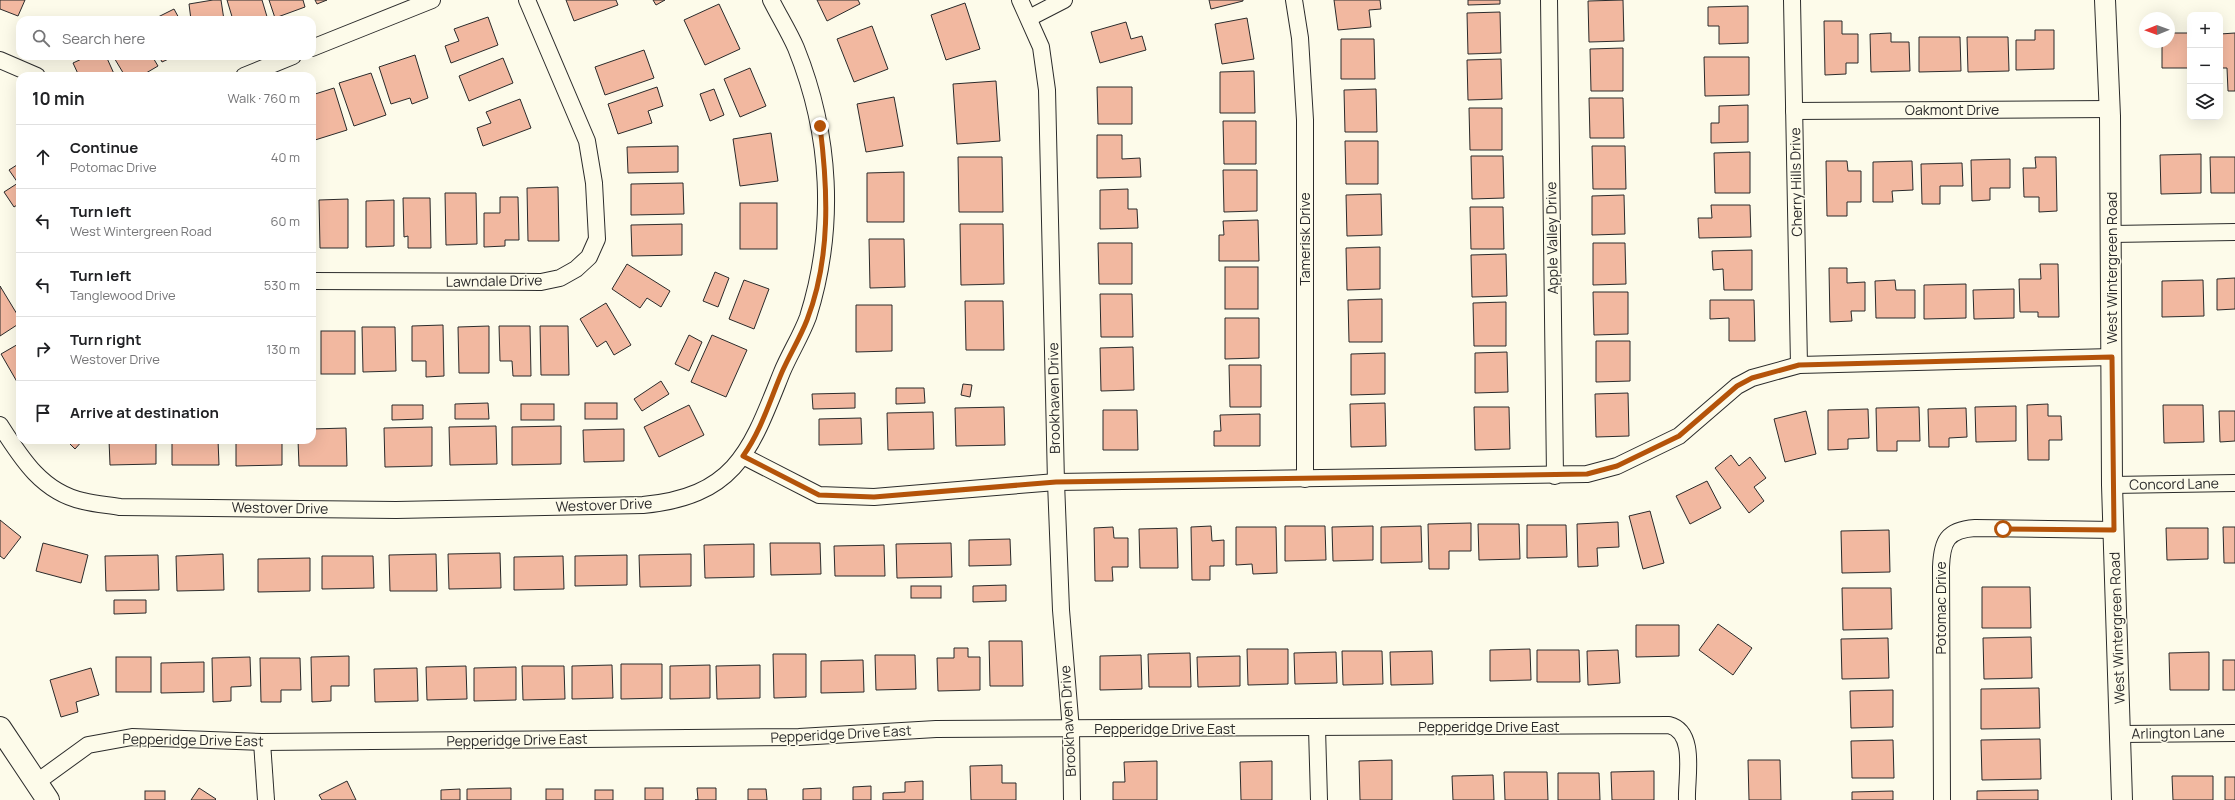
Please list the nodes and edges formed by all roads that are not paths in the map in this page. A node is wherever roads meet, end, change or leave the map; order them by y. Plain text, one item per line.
1 (432, 0) edge
2 (527, 0) edge
3 (771, 0) edge
4 (1020, 0) edge
5 (1064, 0) edge
6 (1294, 0) edge
7 (1549, 0) edge
8 (1792, 0) edge
9 (2105, 0) edge
10 (1029, 18) junction
11 (316, 46) edge
12 (0, 60) edge
13 (283, 60) edge
14 (28, 72) edge
15 (254, 72) edge
16 (2110, 108) junction
17 (1794, 111) junction
18 (2235, 232) edge
19 (2112, 234) junction
20 (316, 280) edge
21 (2112, 357) junction
22 (1799, 365) junction
23 (0, 425) edge
24 (743, 456) junction
25 (1555, 476) junction
26 (1305, 479) junction
27 (1056, 482) junction
28 (2235, 483) edge
29 (2112, 485) junction
30 (2114, 530) junction
31 (0, 728) edge
32 (1317, 728) junction
33 (1072, 730) junction
34 (2235, 733) edge
35 (2121, 734) junction
36 (262, 742) junction
37 (36, 782) junction
38 (48, 800) edge
39 (266, 800) edge
40 (1072, 800) edge
41 (1319, 800) edge
42 (1687, 800) edge
43 (1942, 800) edge
44 (2122, 800) edge

1 - 11 street
2 - 20 street, Lawndale Drive
3 - 24 street, Westover Drive
4 - 10 street, Brookhaven Drive
5 - 10 street
6 - 26 street, Tamerisk Drive
7 - 25 street, Apple Valley Drive
8 - 17 street, Cherry Hills Drive
9 - 16 street, West Wintergreen Road
10 - 27 street, Brookhaven Drive
12 - 14 street
13 - 15 street
16 - 17 street, Oakmont Drive
16 - 19 street, West Wintergreen Road
17 - 22 street, Cherry Hills Drive
18 - 19 street
19 - 21 street, West Wintergreen Road
21 - 22 street
21 - 29 street, West Wintergreen Road
22 - 25 street
23 - 24 street, Westover Drive
24 - 27 street
25 - 26 street
26 - 27 street
27 - 33 street, Brookhaven Drive
28 - 29 street, Concord Lane
29 - 30 street, West Wintergreen Road
30 - 35 street, West Wintergreen Road
30 - 43 street, Potomac Drive
31 - 37 main road
32 - 33 street, Pepperidge Drive East
32 - 41 street
32 - 42 street, Pepperidge Drive East
33 - 36 street, Pepperidge Drive East
33 - 40 street, Brookhaven Drive
34 - 35 street, Arlington Lane
35 - 44 street, West Wintergreen Road
36 - 37 street, Pepperidge Drive East
36 - 39 street
37 - 38 main road

